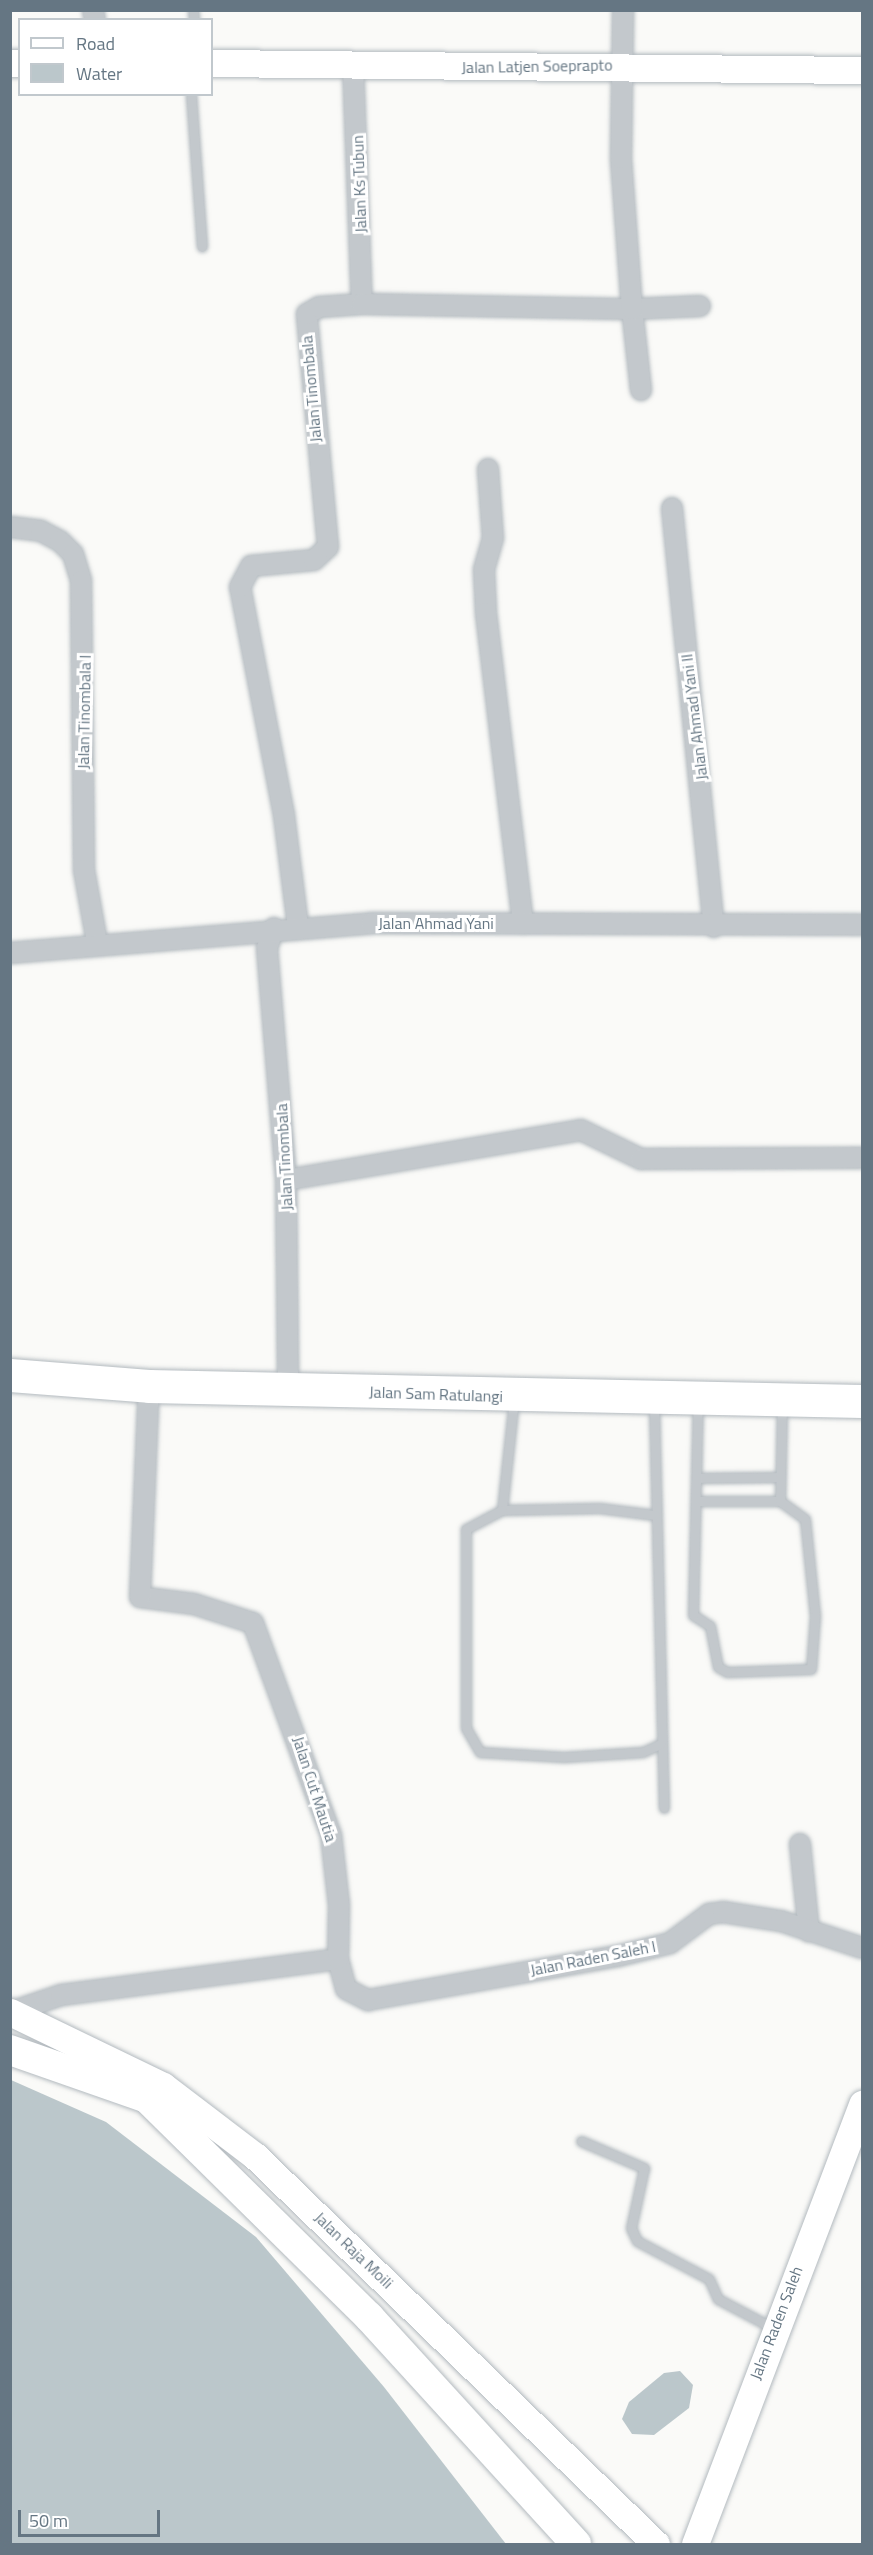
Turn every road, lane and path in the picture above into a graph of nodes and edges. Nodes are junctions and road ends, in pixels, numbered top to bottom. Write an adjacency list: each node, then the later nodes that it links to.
1 (623, 10): 4 (street)
2 (213, 63): 3 (street, Jalan Latjen Soeprapto)
3 (353, 64): 4 (street, Jalan Latjen Soeprapto); 8 (street, Jalan Ks Tubun)
4 (619, 64): 5 (street, Jalan Latjen Soeprapto); 10 (street)
5 (862, 70)
6 (191, 96): 7 (lane)
7 (202, 247)
8 (362, 304): 10 (street, Jalan Tinombala); 17 (street, Jalan Tinombala)
9 (700, 306): 10 (street, Jalan Tinombala)
10 (632, 309): 11 (street)
11 (641, 390)
12 (488, 469): 15 (street)
13 (672, 508): 18 (street, Jalan Ahmad Yani II)
14 (10, 527): 20 (street, Jalan Tinombala I)
15 (524, 924): 17 (street, Jalan Ahmad Yani); 18 (street, Jalan Ahmad Yani)
16 (862, 925): 18 (street, Jalan Ahmad Yani)
17 (298, 926): 19 (street, Jalan Ahmad Yani)
18 (714, 927)
19 (274, 928): 20 (street, Jalan Ahmad Yani); 23 (street, Jalan Tinombala)
20 (97, 942): 21 (street, Jalan Ahmad Yani)
21 (10, 953)
22 (862, 1158): 23 (street)
23 (286, 1180): 26 (street, Jalan Tinombala)
24 (10, 1376): 25 (highway, Jalan Sam Ratulangi)
25 (149, 1386): 26 (highway, Jalan Sam Ratulangi); 43 (street, Jalan Cut Mautia)
26 (288, 1388): 27 (highway, Jalan Sam Ratulangi)
27 (514, 1397): 28 (highway, Jalan Sam Ratulangi); 36 (lane)
28 (654, 1400): 30 (highway, Jalan Sam Ratulangi); 37 (lane)
29 (782, 1400): 30 (highway, Jalan Sam Ratulangi); 31 (highway, Jalan Sam Ratulangi); 32 (lane)
30 (698, 1401): 33 (lane)
31 (862, 1401)
32 (780, 1477): 33 (lane); 35 (lane)
33 (696, 1478): 34 (lane)
34 (697, 1501): 35 (lane); 35 (lane)
35 (780, 1501)
36 (502, 1510): 37 (lane); 38 (lane)
37 (655, 1515): 38 (lane)
38 (660, 1744): 39 (lane)
39 (664, 1808)
40 (800, 1844): 41 (street)
41 (809, 1932): 42 (street, Jalan Raden Saleh I); 43 (street, Jalan Raden Saleh I)
42 (862, 1948)
43 (338, 1959): 44 (street)
44 (11, 2012): 50 (street, Jalan Raja Moili)
45 (10, 2050): 49 (main road)
46 (862, 2104): 48 (street, Jalan Raden Saleh)
47 (581, 2141): 48 (lane)
48 (773, 2328): 52 (street, Jalan Raden Saleh)
49 (576, 2544)
50 (656, 2544)
51 (669, 2544): 52 (street)
52 (693, 2544)

